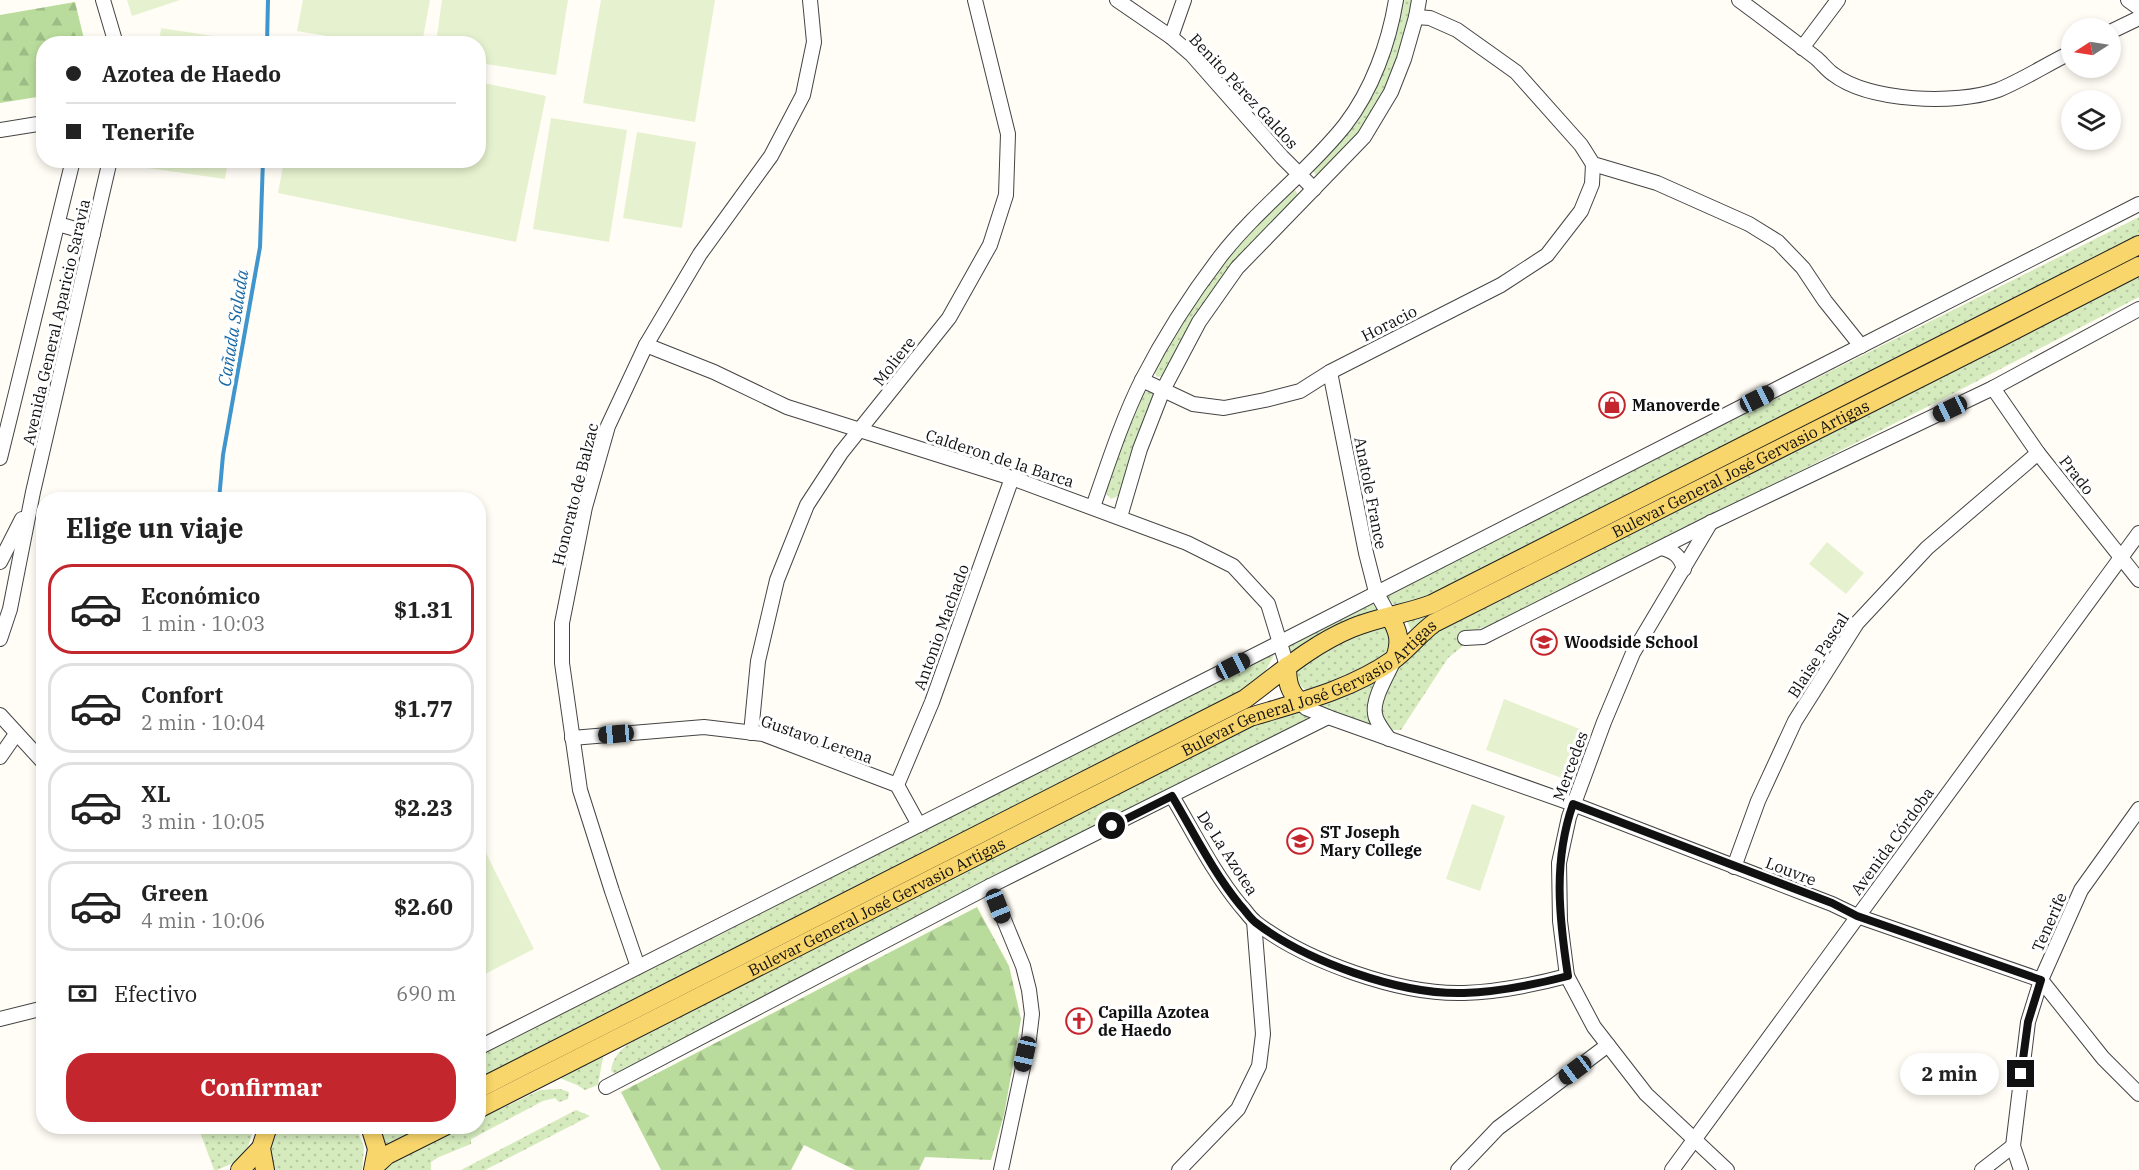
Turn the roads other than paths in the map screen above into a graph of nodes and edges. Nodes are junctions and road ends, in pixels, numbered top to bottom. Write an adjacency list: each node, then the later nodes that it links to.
1 (103, 0): 15 (street)
2 (810, 0): 32 (street, Honorato de Balzac)
3 (975, 0): 38 (street, Moliere)
4 (1117, 0): 16 (street, Benito Pérez Galdos)
5 (1184, 0): 16 (street)
6 (1396, 0): 24 (street)
7 (1419, 0): 12 (street)
8 (1739, 0): 17 (street)
9 (1838, 0): 17 (street)
10 (2128, 0): 11 (street)
11 (2139, 8)
12 (1416, 17): 21 (street); 25 (street)
13 (2139, 18): 14 (street)
14 (2121, 27)
15 (114, 36)
16 (1171, 37): 24 (street, Benito Pérez Galdos)
17 (1802, 48): 18 (street)
18 (2061, 58)
19 (36, 124): 20 (street)
20 (0, 130)
21 (1593, 164): 33 (street); 34 (street, Horacio)
22 (71, 168): 27 (street, Avenida General Aparicio Saravia)
23 (108, 168): 28 (street, Avenida General Aparicio Saravia)
24 (1299, 174): 25 (street, Benito Pérez Galdos); 35 (street)
25 (1314, 189): 37 (street)
26 (2139, 204): 33 (street)
27 (58, 224): 28 (street); 40 (street, Avenida General Aparicio Saravia)
28 (93, 234): 42 (street, Avenida General Aparicio Saravia)
29 (2139, 245): 53 (main road, Bulevar General José Gervasio Artigas)
30 (2139, 266): 57 (main road, Bulevar General José Gervasio Artigas)
31 (2139, 309): 36 (street, Bulevar General José Gervasio Artigas)
32 (646, 345): 38 (street, Calderon de la Barca); 64 (street, Honorato de Balzac)
33 (1861, 346): 52 (street)
34 (1330, 372): 37 (street, Horacio); 52 (street, Anatole France)
35 (1142, 380): 37 (street, Horacio); 43 (street)
36 (1993, 388): 39 (street, Prado); 45 (street, Bulevar General José Gervasio Artigas)
37 (1163, 390): 44 (street)
38 (860, 430): 41 (street, Calderon de la Barca); 62 (street, Moliere)
39 (2038, 453): 48 (street, Prado); 73 (street, Blaise Pascal)
40 (0, 458)
41 (1012, 478): 43 (street, Calderon de la Barca); 68 (street, Antonio Machado)
42 (33, 492): 49 (street, Avenida General Aparicio Saravia); 55 (street, Avenida General Aparicio Saravia)
43 (1093, 507): 44 (street, Calderon de la Barca)
44 (1120, 517): 56 (street, Calderon de la Barca)
45 (1712, 522): 47 (street, Bulevar General José Gervasio Artigas); 50 (street, Mercedes)
46 (2139, 533): 48 (street, Avenida Córdoba)
47 (1660, 548): 50 (street); 54 (street, Bulevar General José Gervasio Artigas)
48 (2121, 557): 51 (street, Prado); 75 (street, Avenida Córdoba)
49 (0, 562)
50 (1684, 569): 70 (street, Mercedes)
51 (2139, 580)
52 (1376, 592): 53 (street, Anatole France); 56 (street)
53 (1390, 616): 57 (main road); 58 (main road, Bulevar General José Gervasio Artigas)
54 (1465, 638)
55 (0, 639)
56 (1281, 642): 58 (street, Calderon de la Barca); 72 (street)
57 (1394, 660): 59 (main road, Bulevar General José Gervasio Artigas); 65 (street)
58 (1287, 666): 59 (main road); 84 (main road, Bulevar General José Gervasio Artigas)
59 (1300, 702): 61 (street, Louvre); 87 (main road, Bulevar General José Gervasio Artigas)
60 (0, 715): 63 (street)
61 (1328, 717): 65 (street, Louvre); 69 (street, Bulevar General José Gervasio Artigas)
62 (751, 733): 64 (street, Gustavo Lerena); 68 (street, Gustavo Lerena)
63 (16, 734): 66 (street); 67 (street)
64 (572, 738): 77 (street, Honorato de Balzac)
65 (1389, 739): 70 (street, Louvre)
66 (36, 755)
67 (0, 757)
68 (897, 785): 72 (street)
69 (1172, 796): 74 (street, Bulevar General José Gervasio Artigas); 76 (street, De La Azotea)
70 (1573, 804): 73 (street, Louvre); 78 (street, Mercedes)
71 (2139, 809): 79 (street, Tenerife)
72 (919, 825): 77 (street)
73 (1734, 867): 75 (street, Louvre)
74 (990, 886): 85 (street, Bulevar General José Gervasio Artigas); 97 (street)
75 (1857, 916): 79 (street, Louvre); 91 (street, Avenida Córdoba)
76 (1254, 921): 78 (street, De La Azotea); 98 (street)
77 (638, 967): 82 (street)
78 (1568, 976): 83 (street, Mercedes)
79 (2041, 980): 86 (street); 92 (street, Tenerife)
80 (36, 1010): 81 (street)
81 (0, 1019)
82 (486, 1044)
83 (1608, 1045): 91 (street, Mercedes); 99 (street)
84 (486, 1085)
85 (606, 1087)
86 (2139, 1094)
87 (486, 1105)
88 (264, 1134): 93 (main road)
89 (372, 1134): 94 (main road)
90 (429, 1134): 94 (main road)
91 (1695, 1140): 100 (street, Avenida Córdoba); 101 (street, Mercedes)
92 (2013, 1146): 102 (street); 103 (street, Tenerife)
93 (261, 1148): 95 (main road); 96 (main road)
94 (374, 1168)
95 (240, 1170)
96 (265, 1170)
97 (1000, 1170)
98 (1179, 1170)
99 (1458, 1170)
100 (1672, 1170)
101 (1726, 1170)
102 (1982, 1170)
103 (2021, 1170)

